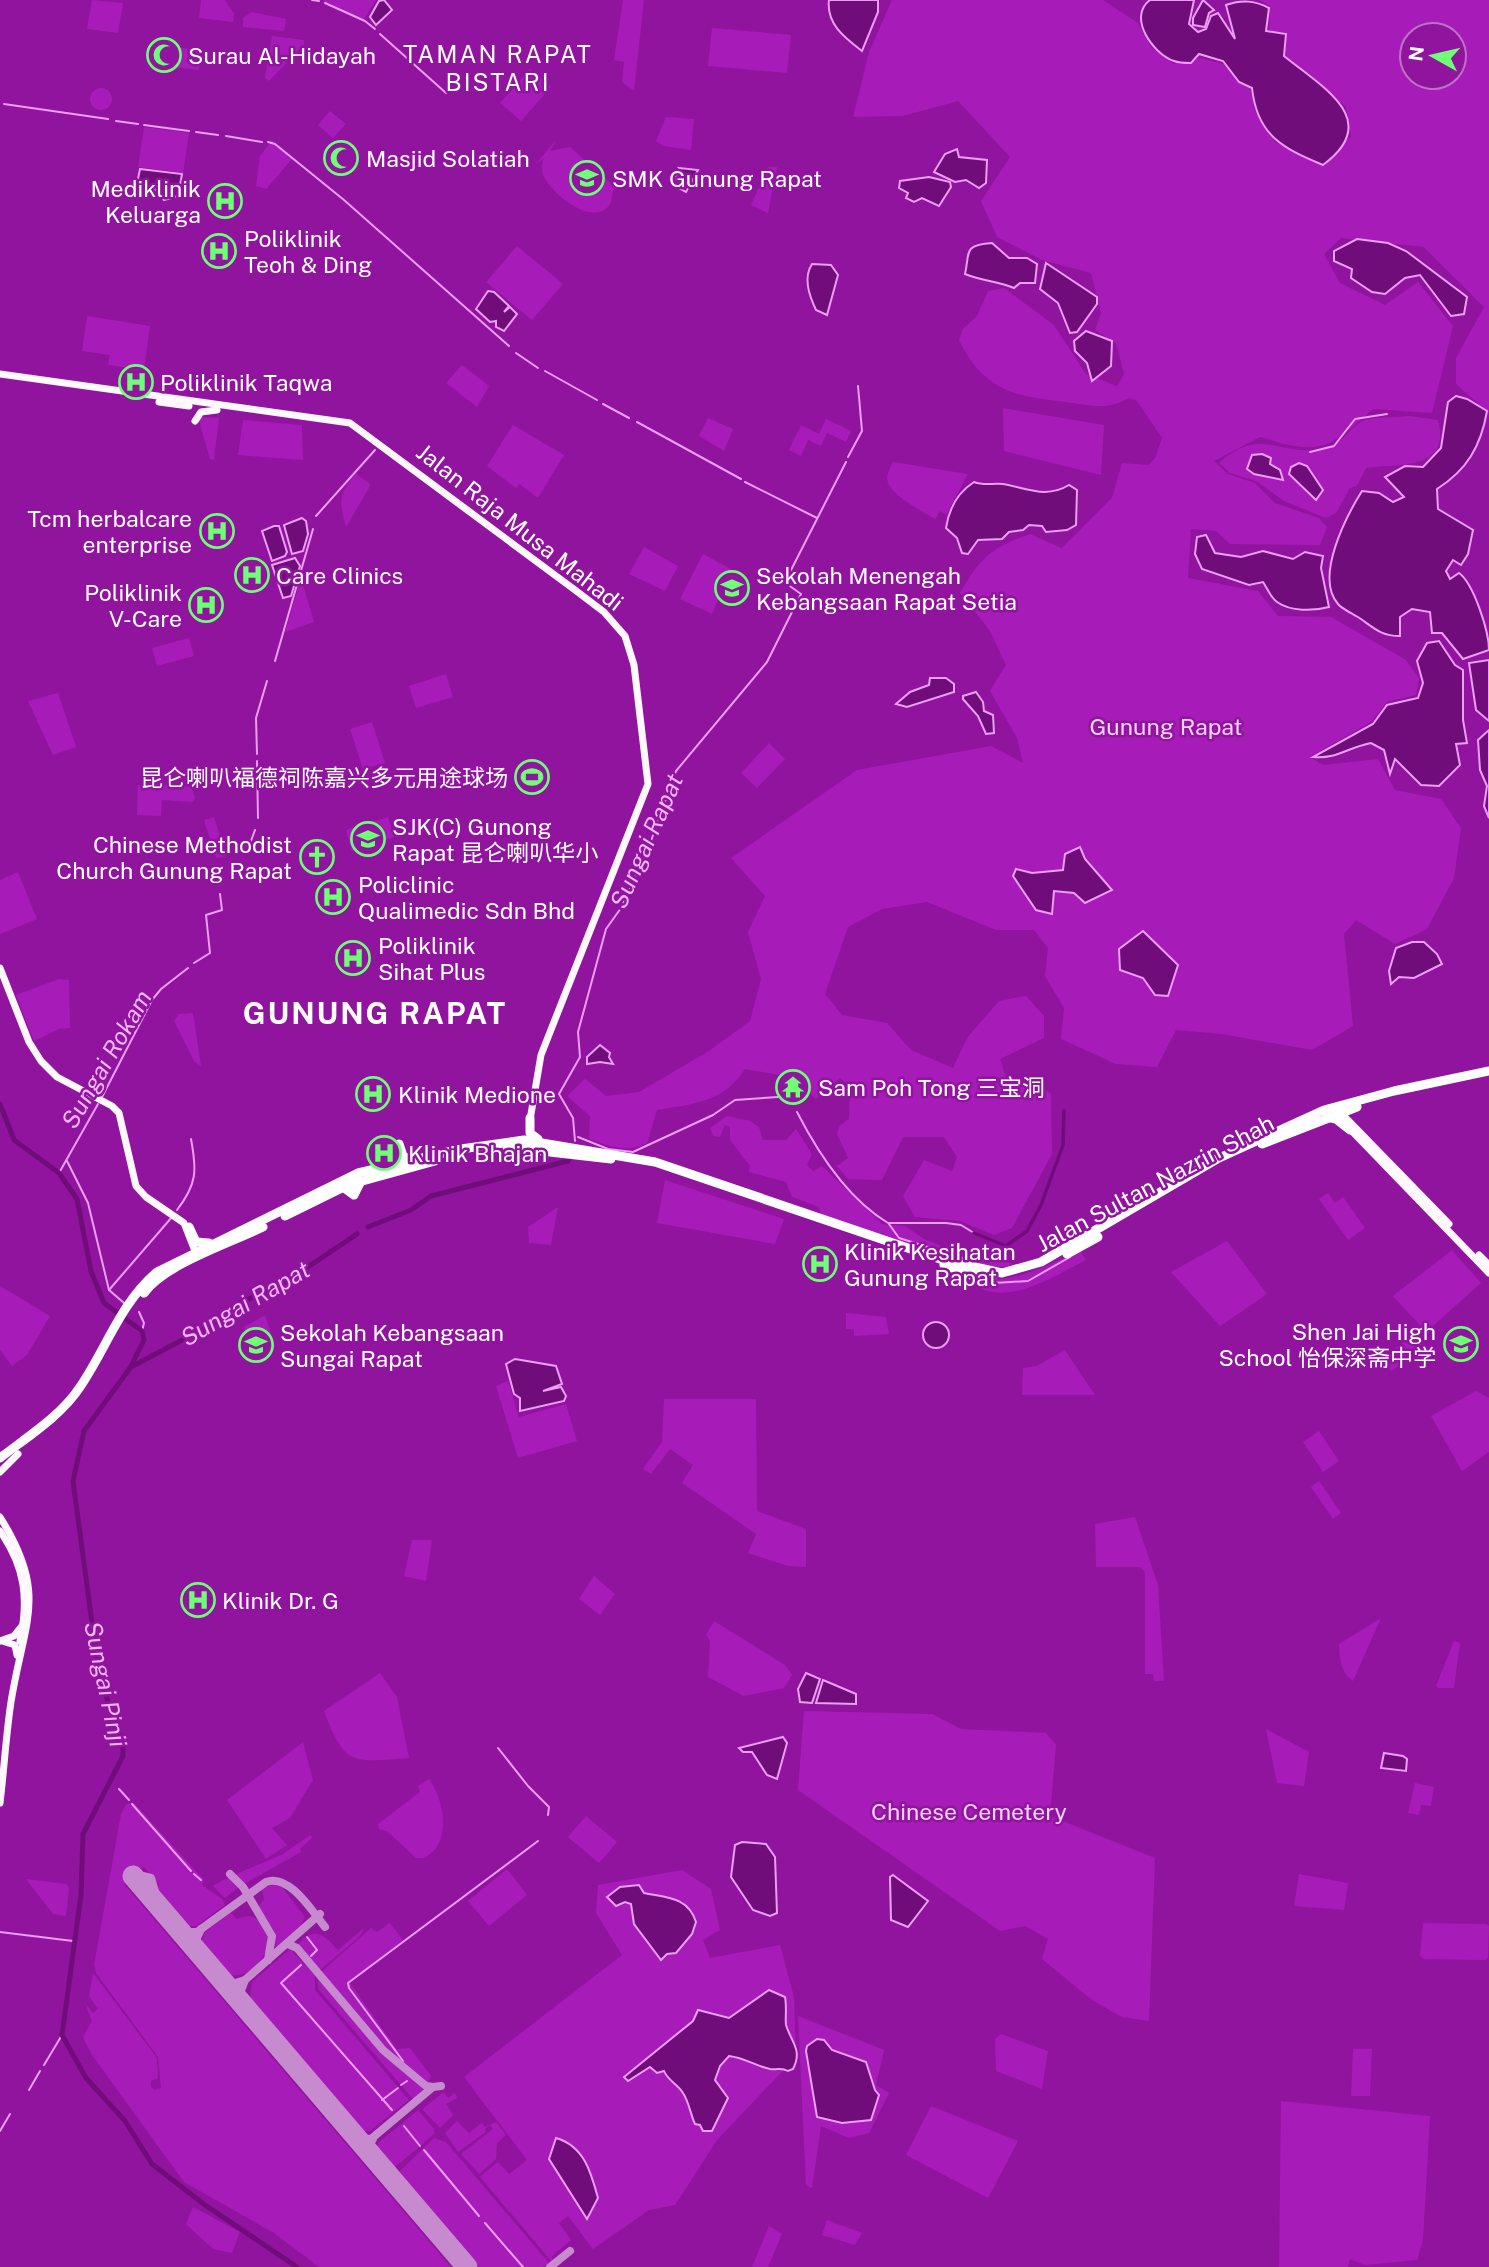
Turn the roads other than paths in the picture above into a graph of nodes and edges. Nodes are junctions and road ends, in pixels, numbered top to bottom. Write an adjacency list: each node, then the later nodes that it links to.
1 (0, 376): 2 (main road, Jalan Raja Musa Mahadi); 2 (main road, Jalan Raja Musa Mahadi)
2 (195, 406): 3 (main road, Jalan Raja Musa Mahadi); 5 (main road, Jalan Raja Musa Mahadi)
3 (216, 410): 4 (main road); 5 (main road, Jalan Raja Musa Mahadi)
4 (195, 421)
5 (617, 861): 10 (main road, Jalan Raja Musa Mahadi)
6 (0, 968): 18 (main road)
7 (1489, 1073): 8 (highway, Jalan Sultan Nazrin Shah); 9 (highway, Jalan Sultan Nazrin Shah)
8 (1350, 1108): 9 (highway, Jalan Sultan Nazrin Shah); 11 (highway)
9 (1334, 1112): 11 (highway); 23 (highway, Jalan Sultan Nazrin Shah); 26 (highway, Jalan Sultan Nazrin Shah)
10 (528, 1122): 12 (main road, Jalan Raja Musa Mahadi); 14 (highway); 15 (highway)
11 (1349, 1126): 22 (main road)
12 (525, 1141): 14 (highway, Jalan Sultan Nazrin Shah); 15 (highway, Jalan Sultan Nazrin Shah)
13 (399, 1144): 16 (highway)
14 (510, 1144): 15 (highway, Jalan Sultan Nazrin Shah); 16 (highway, Jalan Sultan Nazrin Shah); 19 (highway, Jalan Sultan Nazrin Shah)
15 (555, 1147): 29 (highway, Jalan Sultan Nazrin Shah); 34 (highway, Jalan Sultan Nazrin Shah)
16 (412, 1161): 17 (highway, Jalan Sultan Nazrin Shah)
17 (400, 1163): 19 (highway); 20 (highway, Jalan Sultan Nazrin Shah)
18 (135, 1180): 21 (main road); 28 (main road)
19 (351, 1184): 20 (highway); 24 (highway, Jalan Sultan Nazrin Shah)
20 (307, 1198): 25 (highway, Jalan Sultan Nazrin Shah)
21 (188, 1227): 25 (highway); 28 (main road)
22 (1450, 1228): 30 (main road); 33 (main road)
23 (1092, 1234): 26 (highway); 27 (highway, Jalan Sultan Nazrin Shah)
24 (238, 1239): 28 (highway); 31 (highway, Jalan Sultan Nazrin Shah)
25 (212, 1243): 28 (highway, Jalan Sultan Nazrin Shah)
26 (1084, 1245): 27 (highway); 34 (highway, Jalan Sultan Nazrin Shah)
27 (1071, 1246): 32 (highway, Jalan Sultan Nazrin Shah)
28 (195, 1249): 31 (highway); 35 (highway, Jalan Sultan Nazrin Shah)
29 (943, 1260): 32 (highway, Jalan Sultan Nazrin Shah); 34 (highway)
30 (1489, 1265)
31 (180, 1267): 35 (highway, Jalan Sultan Nazrin Shah)
32 (986, 1272): 34 (highway)
33 (1489, 1273)
34 (973, 1274)
35 (129, 1310): 37 (highway, Jalan Sultan Nazrin Shah)
36 (18, 1454): 38 (main road)
37 (0, 1461)
38 (0, 1472)
39 (0, 1517): 41 (main road)
40 (0, 1531): 41 (main road)
41 (26, 1625): 42 (main road); 42 (main road); 42 (main road)
42 (19, 1653): 43 (main road); 44 (main road)
43 (0, 1762)
44 (0, 1804)

